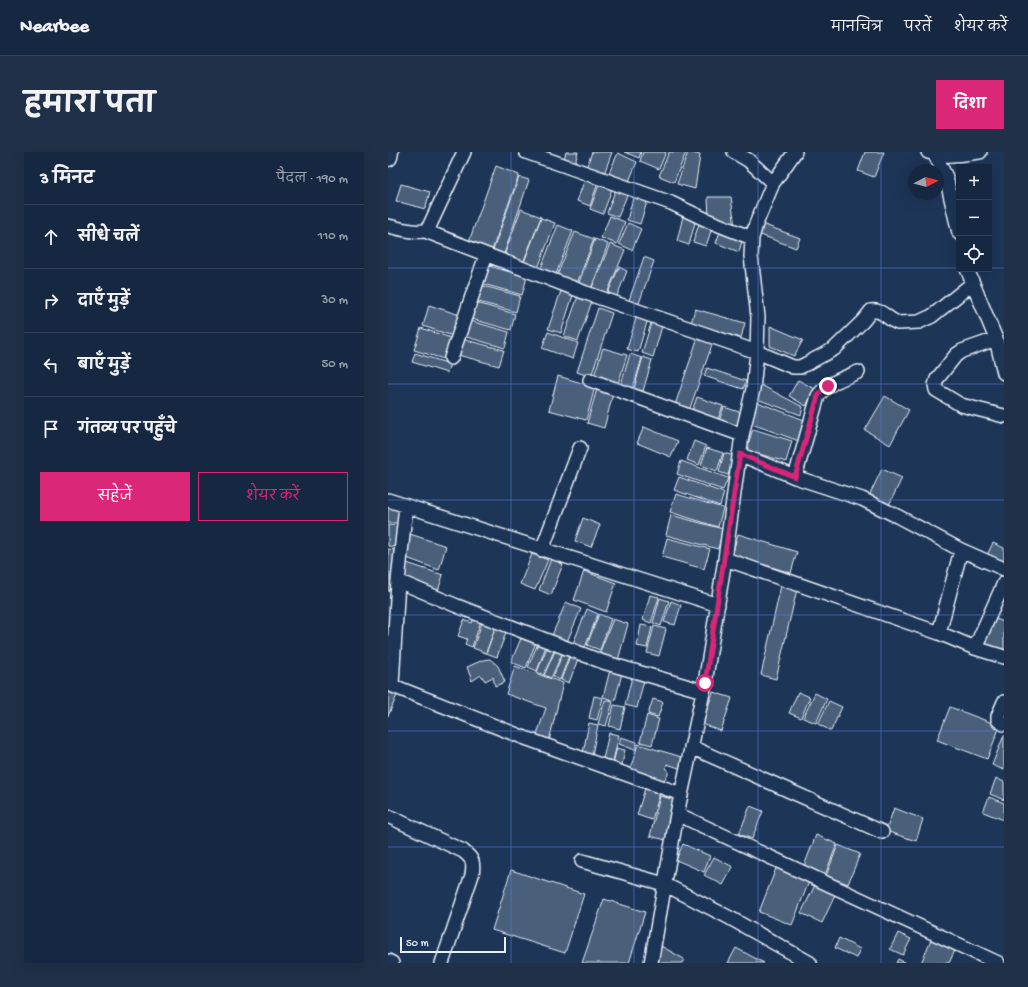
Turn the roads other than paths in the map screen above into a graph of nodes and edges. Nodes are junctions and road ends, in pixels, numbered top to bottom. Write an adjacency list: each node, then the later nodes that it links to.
1 (389, 152): 8 (street)
2 (464, 152): 12 (street)
3 (526, 152): 13 (street)
4 (734, 152): 9 (street)
5 (795, 152): 9 (street)
6 (980, 152): 7 (street)
7 (932, 153): 10 (street)
8 (388, 157)
9 (774, 183): 13 (street)
10 (956, 220)
11 (388, 226): 12 (street)
12 (425, 231): 14 (street)
13 (752, 238): 18 (street)
14 (486, 255): 18 (street); 19 (street)
15 (968, 272): 16 (street)
16 (973, 283): 17 (street); 18 (street)
17 (996, 339): 21 (street); 23 (street)
18 (757, 352): 24 (street)
19 (451, 358)
20 (858, 372): 27 (street)
21 (1004, 373)
22 (590, 380): 24 (street)
23 (1004, 416)
24 (742, 435): 26 (street)
25 (580, 448): 30 (street)
26 (740, 454): 27 (street); 32 (street)
27 (795, 477): 31 (street)
28 (388, 500): 29 (street)
29 (406, 506): 30 (street); 34 (street)
30 (542, 550): 36 (street)
31 (961, 550): 33 (street); 37 (street)
32 (725, 558): 36 (street); 37 (street)
33 (1004, 569)
34 (398, 581): 40 (street); 41 (street)
35 (1004, 583): 38 (street)
36 (718, 605): 41 (street)
37 (939, 633): 38 (street)
38 (975, 648): 39 (street)
39 (1004, 657)
40 (390, 685): 45 (street)
41 (703, 691): 44 (street)
42 (1004, 702): 43 (street)
43 (1004, 724)
44 (691, 747): 45 (street); 48 (street)
45 (681, 794): 46 (street)
46 (677, 814): 50 (street); 56 (street)
47 (388, 816): 54 (street)
48 (882, 832)
49 (582, 861): 50 (street)
50 (664, 884): 52 (street); 55 (street)
51 (388, 961): 53 (street)
52 (653, 962)
53 (392, 963)
54 (442, 963)
55 (810, 963)
56 (998, 963)

